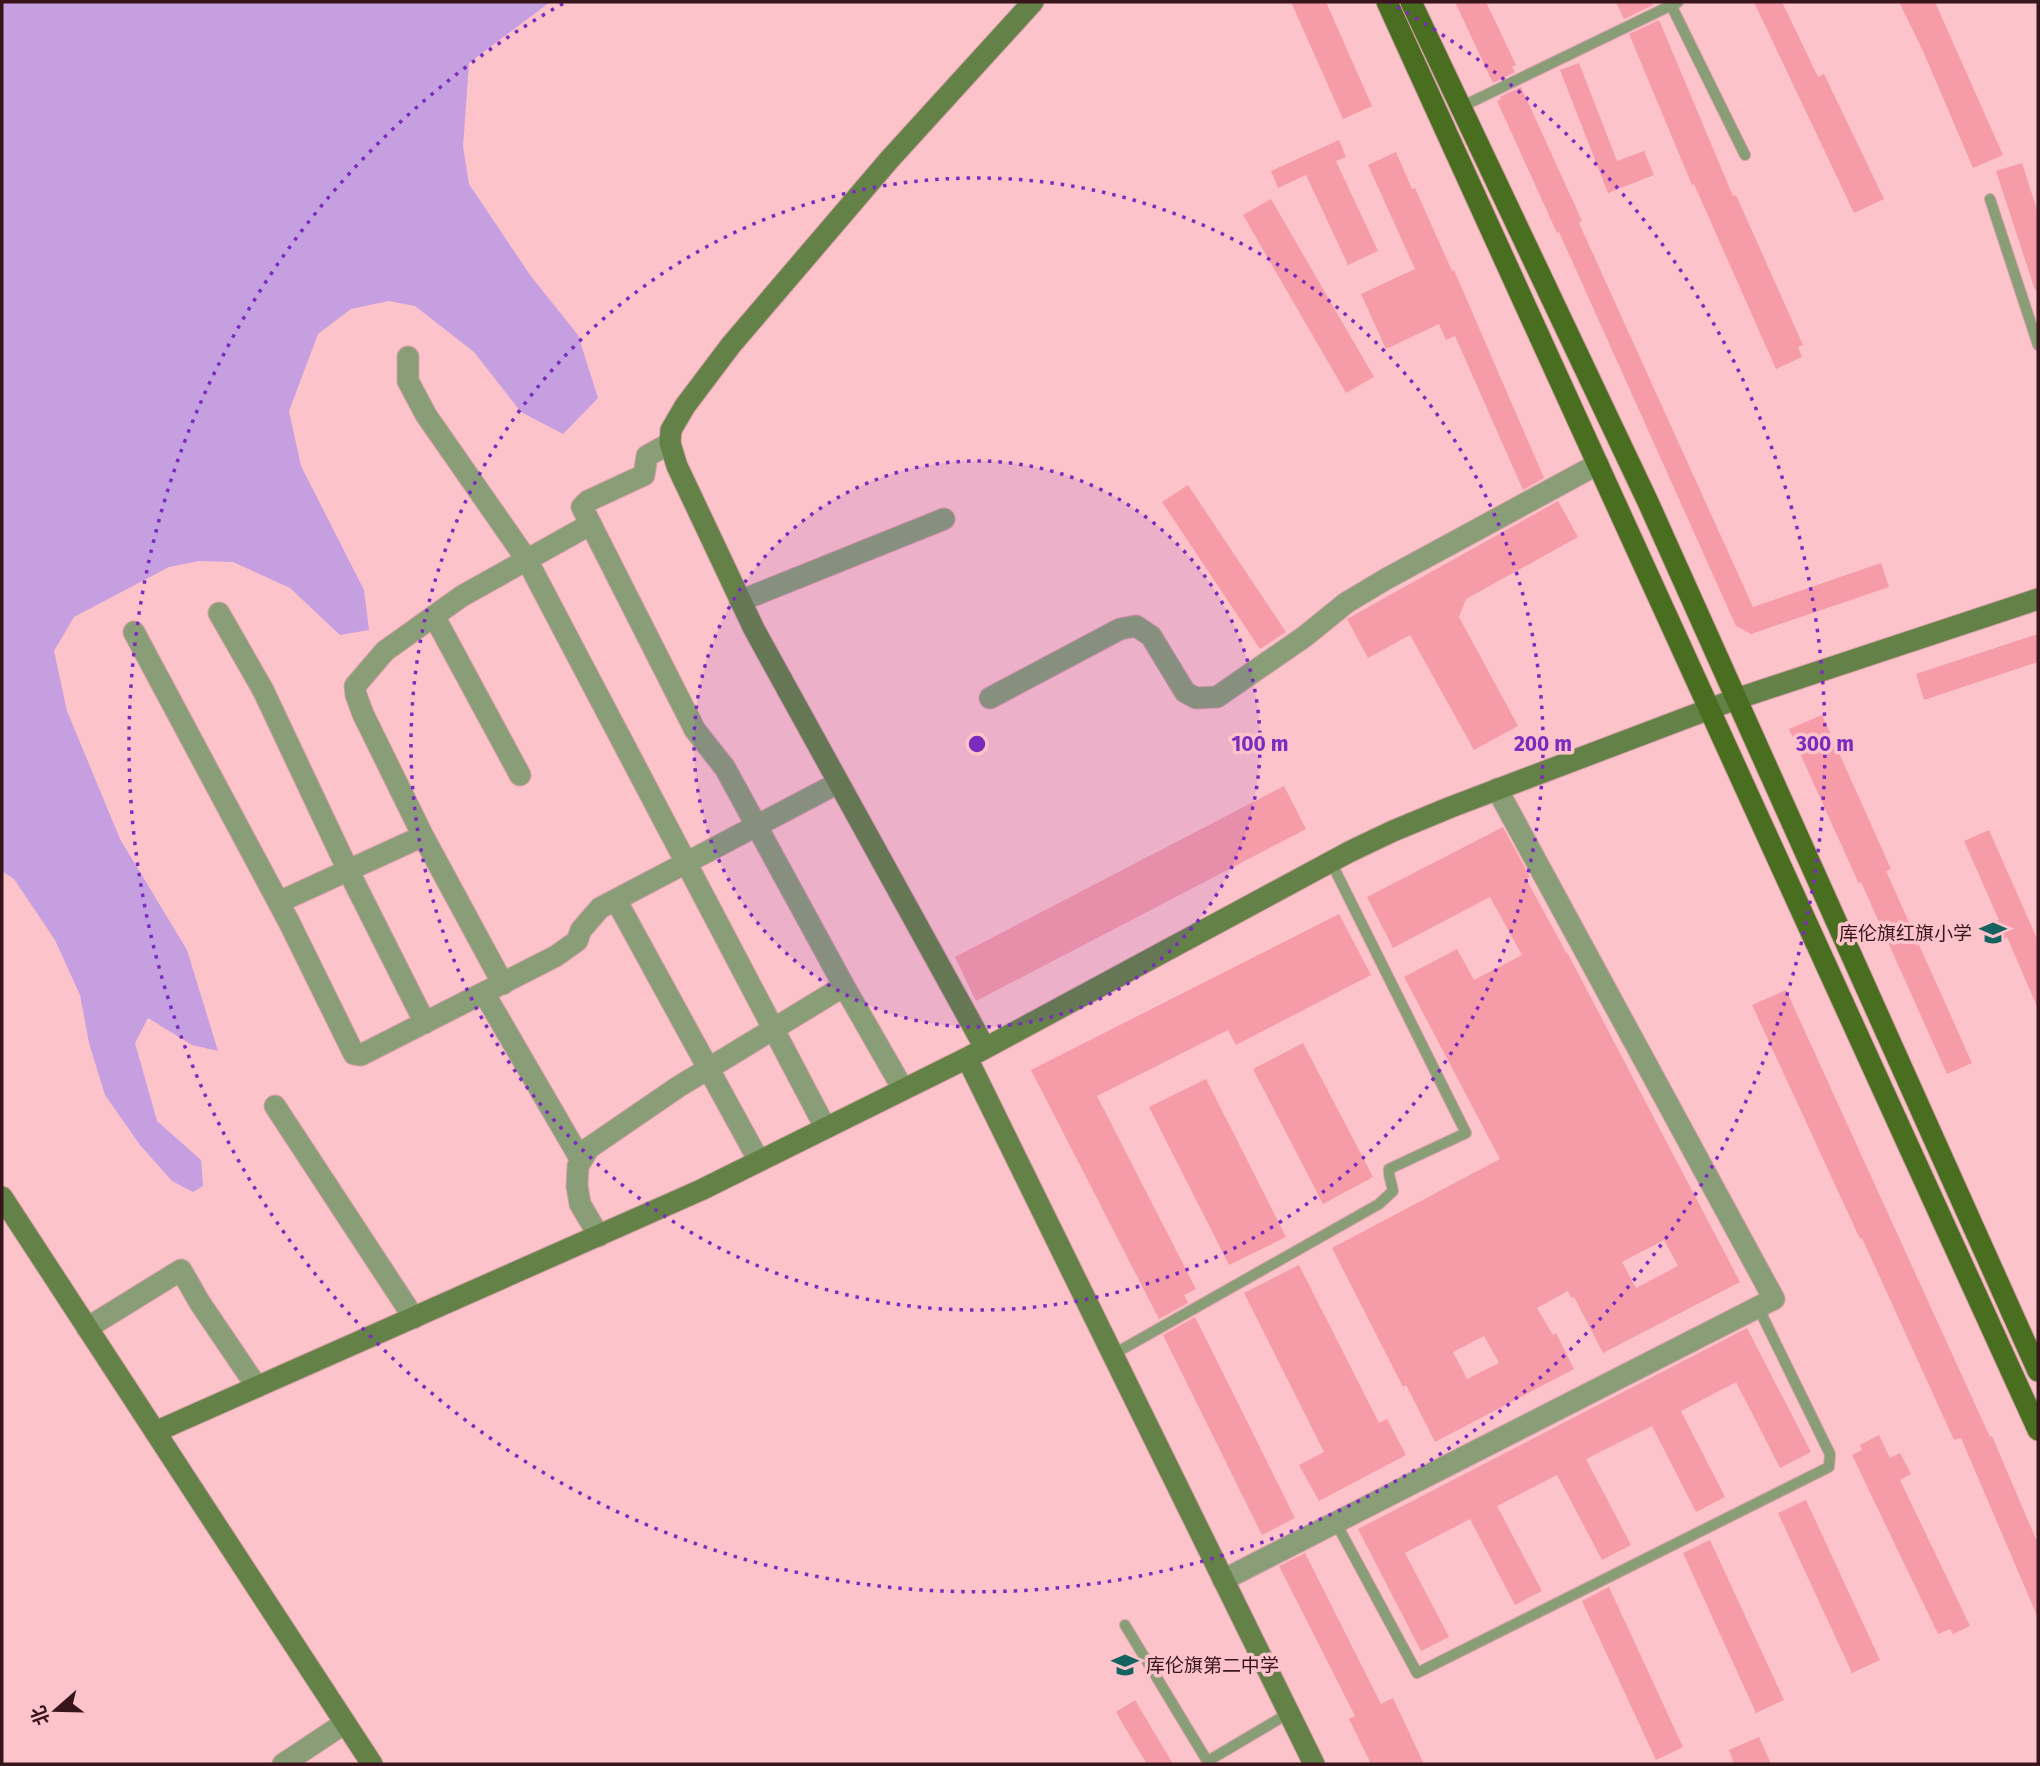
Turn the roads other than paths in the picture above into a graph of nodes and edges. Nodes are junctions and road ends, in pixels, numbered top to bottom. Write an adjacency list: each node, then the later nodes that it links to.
1 (1033, 2): 10 (street)
2 (1387, 2): 11 (main road)
3 (1411, 2): 5 (main road)
4 (1674, 3): 5 (lane); 6 (lane)
5 (1461, 107): 21 (main road)
6 (1745, 155)
7 (1990, 199): 8 (lane)
8 (2038, 345)
9 (408, 357): 14 (street)
10 (670, 443): 13 (street); 16 (street)
11 (1598, 464): 20 (street); 22 (main road)
12 (944, 519): 16 (street)
13 (591, 524): 14 (street); 26 (street)
14 (527, 560): 18 (street); 29 (street)
15 (2038, 599): 21 (street)
16 (740, 601): 24 (street)
17 (219, 613): 30 (street)
18 (434, 616): 23 (street); 27 (street)
19 (134, 632): 32 (street)
20 (990, 698)
21 (1736, 699): 22 (street); 50 (main road)
22 (1710, 709): 25 (street); 52 (main road)
23 (520, 775)
24 (838, 783): 26 (street); 37 (street)
25 (1497, 789): 28 (street); 46 (street)
26 (757, 827): 29 (street); 33 (street)
27 (423, 836): 30 (street); 34 (street)
28 (1331, 862): 37 (street); 49 (lane)
29 (687, 863): 31 (street); 36 (street)
30 (348, 870): 32 (street); 35 (street)
31 (616, 900): 34 (street); 38 (street)
32 (279, 902): 35 (street)
33 (844, 986): 36 (street); 39 (street)
34 (494, 988): 35 (street); 42 (street)
35 (425, 1023)
36 (774, 1029): 38 (street); 41 (street)
37 (976, 1053): 39 (street); 49 (street)
38 (707, 1069): 42 (street); 43 (street)
39 (903, 1089): 41 (street)
40 (275, 1106): 47 (street)
41 (825, 1128): 43 (street)
42 (581, 1160): 45 (street)
43 (759, 1161): 45 (street)
44 (2, 1197): 48 (street)
45 (599, 1236): 47 (street)
46 (1758, 1307): 54 (street); 54 (lane)
47 (414, 1318): 51 (street)
48 (87, 1328): 51 (street); 53 (street)
49 (1112, 1354): 55 (street)
50 (2038, 1371)
51 (257, 1387): 53 (street)
52 (2038, 1430)
53 (155, 1432): 58 (street)
54 (1336, 1523): 55 (street)
55 (1223, 1580): 57 (street)
56 (1125, 1625): 59 (lane)
57 (1289, 1713): 59 (lane); 62 (street)
58 (345, 1723): 60 (street); 61 (street)
59 (1209, 1763)
60 (283, 1764)
61 (372, 1764)
62 (1314, 1764)

